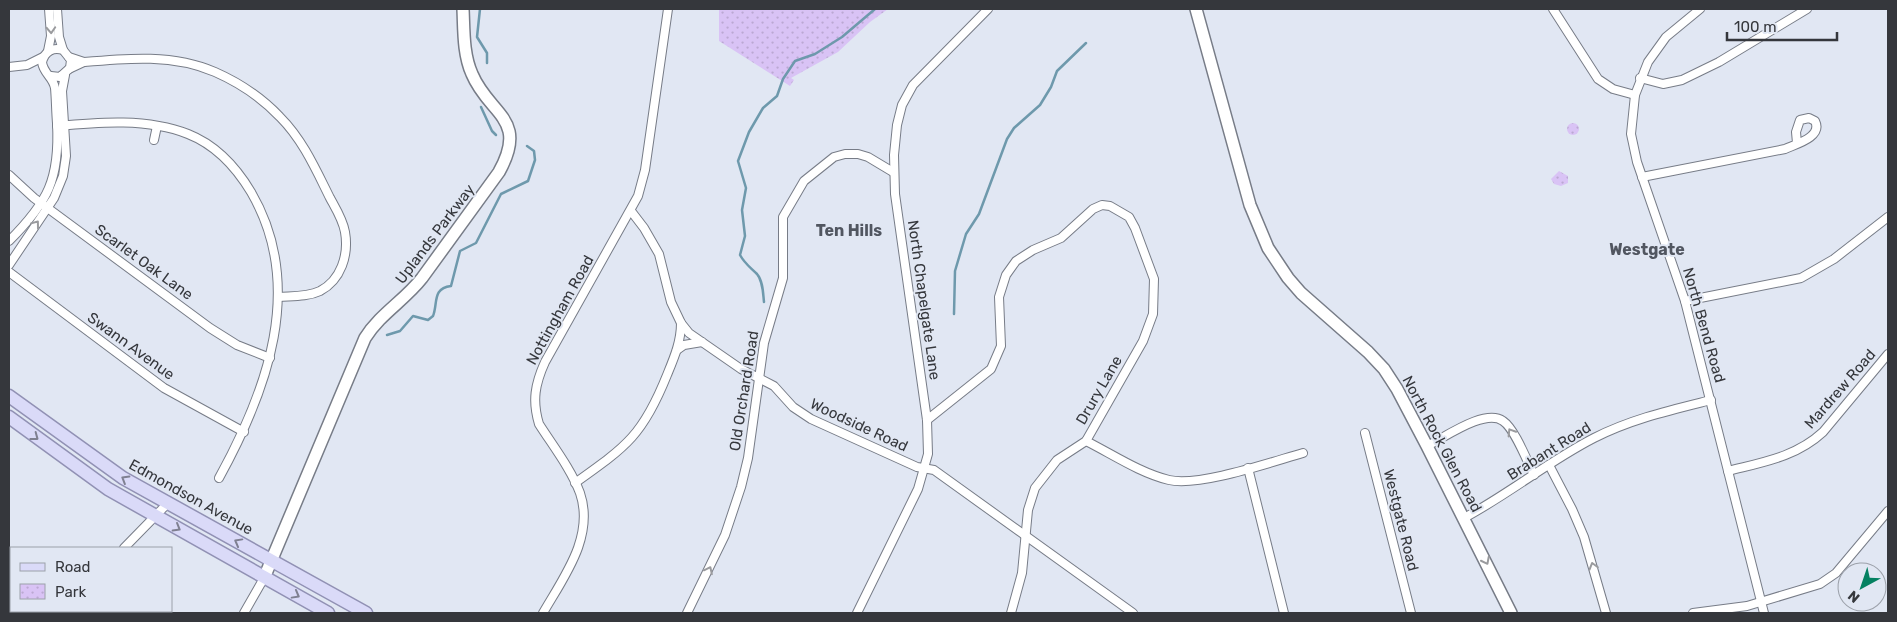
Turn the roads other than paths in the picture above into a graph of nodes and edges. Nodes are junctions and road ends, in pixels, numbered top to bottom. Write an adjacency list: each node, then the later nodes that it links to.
1 (49, 9): 11 (street, one-way to 11)
2 (57, 9): 10 (street)
3 (463, 9): 64 (street, Uplands Parkway)
4 (668, 9): 29 (street, Nottingham Road)
5 (988, 9): 25 (street, North Chapelgate Lane)
6 (1196, 9): 49 (street, North Rock Glen Road)
7 (1553, 9): 20 (street)
8 (1700, 9): 19 (street, North Bend Road)
9 (1807, 9): 19 (street)
10 (63, 50): 11 (street); 12 (street)
11 (46, 54): 14 (street); 16 (street)
12 (69, 57): 13 (street); 17 (street)
13 (84, 62): 17 (street); 34 (street)
14 (27, 65): 15 (street); 16 (street)
15 (9, 67)
16 (44, 70): 18 (street)
17 (67, 72): 18 (street); 21 (street)
18 (51, 76): 21 (street)
19 (1640, 78): 20 (street, North Bend Road)
20 (1635, 95): 27 (street, North Bend Road)
21 (61, 126): 22 (street); 28 (street)
22 (157, 126): 23 (street); 34 (street)
23 (154, 140)
24 (1797, 143): 27 (street)
25 (893, 172): 41 (street, Old Orchard Road); 45 (street, North Chapelgate Lane)
26 (9, 175): 28 (street, Scarlet Oak Lane)
27 (1642, 177): 35 (street, North Bend Road)
28 (44, 206): 31 (street); 32 (street, one-way to 28); 40 (street, Scarlet Oak Lane)
29 (631, 211): 36 (street, Woodside Road); 57 (street, Nottingham Road)
30 (1888, 217): 35 (street)
31 (9, 241)
32 (9, 264)
33 (9, 272): 46 (street, Swann Avenue)
34 (279, 297): 40 (street)
35 (1685, 301): 43 (street, North Bend Road)
36 (681, 323): 37 (street, Woodside Road); 38 (street)
37 (702, 342): 38 (street); 41 (street, Woodside Road)
38 (677, 350): 57 (street)
39 (1888, 354): 54 (street, Mardrew Road)
40 (270, 358): 46 (street)
41 (758, 378): 52 (street, Woodside Road); 71 (street, Old Orchard Road, one-way to 41)
42 (9, 396): 58 (main road, Edmondson Avenue, one-way to 42)
43 (1711, 400): 51 (street, Brabant Road); 54 (street, North Bend Road)
44 (9, 417): 60 (main road, one-way to 60)
45 (926, 420): 48 (street, Drury Lane); 52 (street, North Chapelgate Lane)
46 (244, 432): 56 (street)
47 (1365, 433): 76 (street, Westgate Road)
48 (1086, 441): 53 (street); 62 (street, Drury Lane)
49 (1427, 446): 55 (street, one-way to 49); 61 (street, North Rock Glen Road)
50 (1303, 453): 53 (street)
51 (1549, 465): 55 (street, Brabant Road); 78 (street, one-way to 51)
52 (925, 468): 62 (street, Woodside Road); 72 (street, North Chapelgate Lane)
53 (1248, 468): 75 (street)
54 (1728, 471): 66 (street, North Bend Road)
55 (1534, 475): 61 (street, Brabant Road)
56 (219, 478)
57 (575, 483): 70 (street, Nottingham Road)
58 (168, 503): 60 (street); 64 (main road, Edmondson Avenue, one-way to 58)
59 (1888, 512): 66 (street)
60 (156, 516): 63 (street); 65 (main road, one-way to 65)
61 (1464, 518): 77 (street, North Rock Glen Road, one-way to 77)
62 (1026, 534): 73 (street, Drury Lane); 74 (street, Woodside Road)
63 (125, 547)
64 (272, 561): 65 (street, Uplands Parkway); 69 (main road, Edmondson Avenue)
65 (264, 578): 67 (street); 68 (main road, one-way to 68)
66 (1761, 602): 79 (street); 80 (street, North Bend Road)
67 (244, 613)
68 (328, 613)
69 (366, 613)
70 (543, 613)
71 (687, 613)
72 (857, 613)
73 (1011, 613)
74 (1133, 613)
75 (1284, 613)
76 (1411, 613)
77 (1511, 613)
78 (1606, 613)
79 (1693, 613)
80 (1764, 613)

